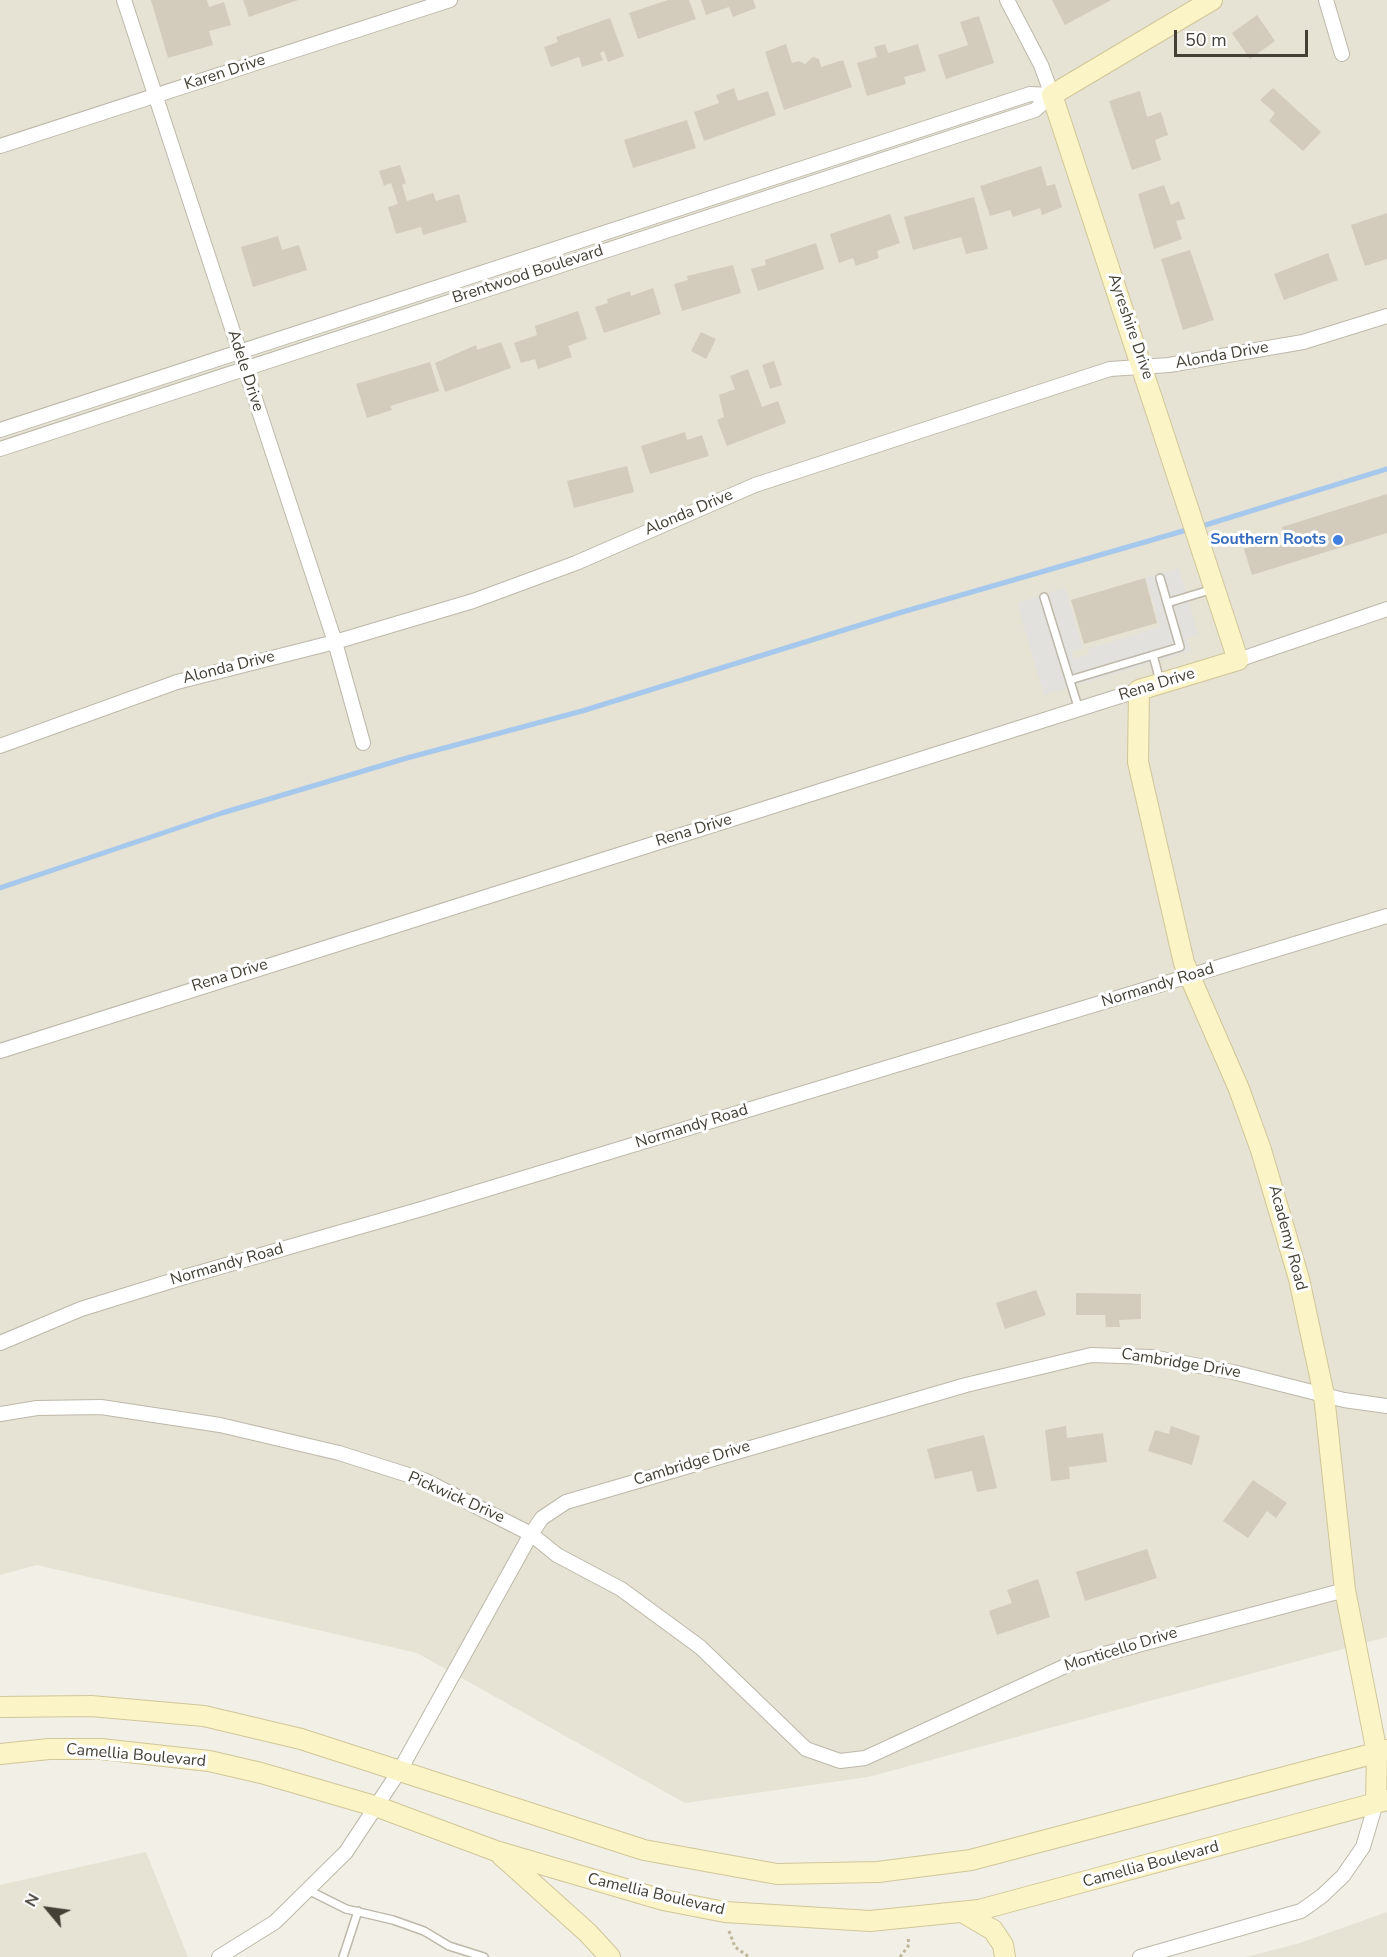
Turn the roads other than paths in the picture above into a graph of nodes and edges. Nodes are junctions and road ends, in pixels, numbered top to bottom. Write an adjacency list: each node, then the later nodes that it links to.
1 (124, 0): 7 (street, Adele Drive)
2 (450, 0): 7 (street, Karen Drive)
3 (1007, 0): 8 (street, Ayreshire Drive)
4 (1212, 0): 8 (main road, Brentwood Boulevard)
5 (1326, 0): 6 (street)
6 (1342, 54)
7 (156, 95): 9 (street, Karen Drive); 11 (street, Adele Drive)
8 (1052, 95): 11 (street, Brentwood Boulevard); 12 (main road, Ayreshire Drive); 13 (street, Brentwood Boulevard)
9 (0, 146)
10 (1387, 316): 12 (street, Alonda Drive)
11 (238, 351): 13 (street, Adele Drive); 14 (street, Brentwood Boulevard)
12 (1143, 367): 17 (main road, Ayreshire Drive); 21 (street, Alonda Drive)
13 (244, 368): 15 (street, Brentwood Boulevard); 21 (street, Adele Drive)
14 (0, 430)
15 (0, 449)
16 (1160, 578): 19 (lane)
17 (1215, 589): 19 (lane); 23 (main road, Ayreshire Drive)
18 (1044, 597): 24 (lane)
19 (1167, 603): 22 (lane)
20 (1387, 609): 23 (street, Rena Drive)
21 (335, 642): 28 (street, Adele Drive); 29 (street, Alonda Drive)
22 (1153, 655): 24 (lane); 25 (lane)
23 (1238, 660): 25 (main road, Rena Drive)
24 (1070, 680): 27 (lane)
25 (1161, 683): 26 (main road, Rena Drive)
26 (1140, 690): 27 (street, Rena Drive); 31 (main road, Academy Road)
27 (1079, 710): 32 (street, Rena Drive)
28 (363, 743)
29 (0, 746)
30 (1387, 916): 31 (street, Normandy Road)
31 (1189, 976): 33 (street, Normandy Road); 34 (main road, Academy Road)
32 (0, 1051)
33 (0, 1343)
34 (1324, 1395): 35 (street, Cambridge Drive); 37 (street, Cambridge Drive); 38 (main road, Academy Road)
35 (1387, 1406)
36 (0, 1414): 37 (street, Pickwick Drive)
37 (531, 1534): 42 (street, Pickwick Drive); 43 (street, Cambridge Drive)
38 (1345, 1590): 40 (main road, Academy Road); 42 (street, Monticello Drive)
39 (0, 1707): 43 (main road)
40 (1382, 1751): 43 (main road); 44 (main road, Academy Road)
41 (0, 1754): 45 (main road, Camellia Boulevard)
42 (840, 1761)
43 (400, 1770): 45 (street, Cambridge Drive)
44 (1384, 1798): 49 (main road, Camellia Boulevard); 55 (street)
45 (378, 1807): 46 (main road, Camellia Boulevard); 47 (street, Cambridge Drive)
46 (496, 1851): 49 (main road, Camellia Boulevard); 53 (main road)
47 (308, 1890): 48 (lane); 50 (street, Cambridge Drive)
48 (358, 1911): 51 (lane); 52 (lane)
49 (964, 1913): 54 (main road)
50 (219, 1957)
51 (343, 1957)
52 (484, 1957)
53 (610, 1957)
54 (1005, 1957)
55 (1140, 1957)

